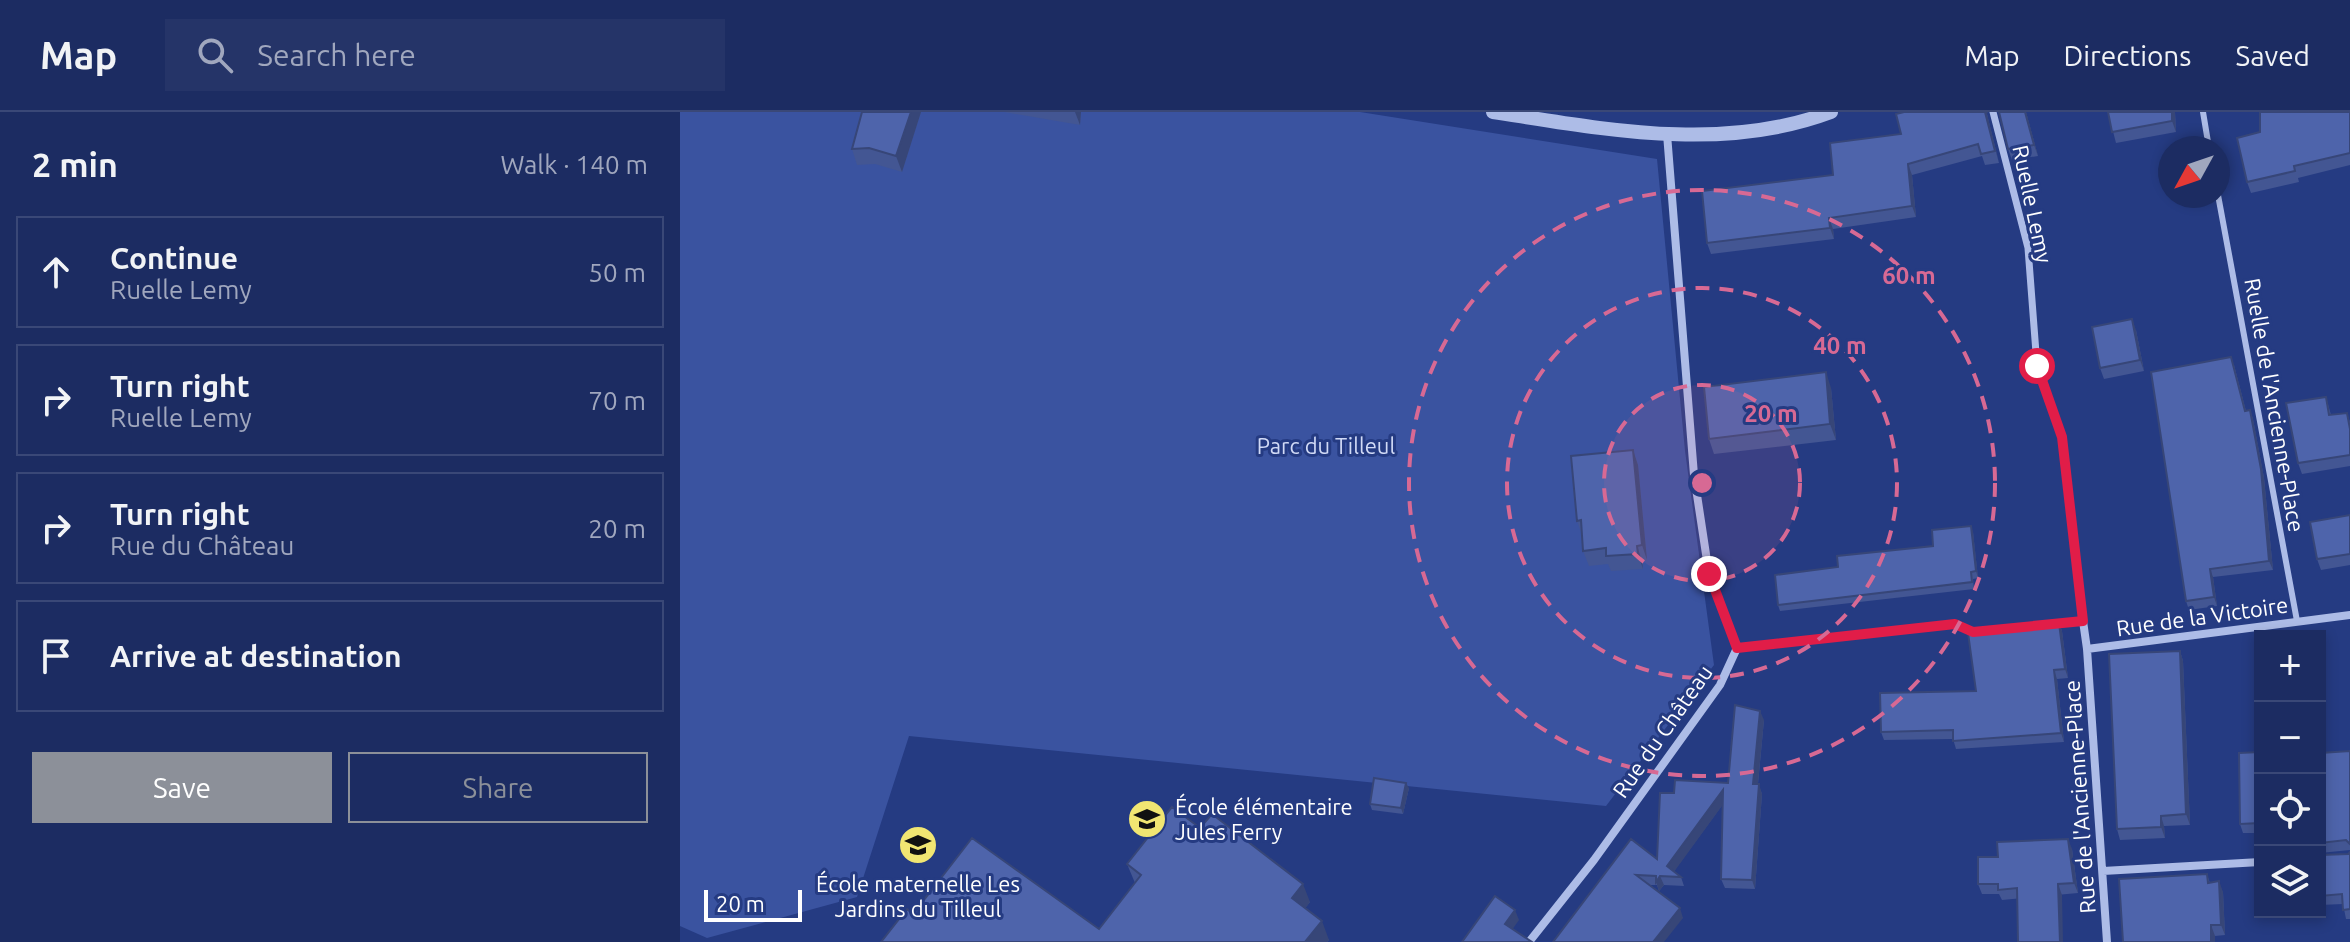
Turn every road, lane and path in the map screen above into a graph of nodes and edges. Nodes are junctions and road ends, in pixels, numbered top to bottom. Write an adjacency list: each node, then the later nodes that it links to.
1 (1493, 112): 5 (street)
2 (1831, 112): 5 (street)
3 (1993, 112): 9 (street, Ruelle Lemy)
4 (2203, 112): 6 (lane)
5 (1667, 134): 14 (street)
6 (2207, 136)
7 (2220, 208): 10 (lane, Ruelle de l'Ancienne-Place)
8 (2350, 615): 10 (street, Rue de la Victoire)
9 (2083, 621): 12 (street); 15 (street, Rue de la Victoire)
10 (2297, 621): 15 (street, Rue de la Victoire)
11 (1955, 624): 13 (street); 14 (lane)
12 (2036, 626)
13 (1989, 631)
14 (1737, 648): 18 (street, Rue du Château)
15 (2087, 649): 17 (street, Rue de l'Ancienne-Place)
16 (2254, 862): 17 (street)
17 (2103, 871): 19 (street, Rue de l'Ancienne-Place)
18 (1529, 942)
19 (2107, 942)

